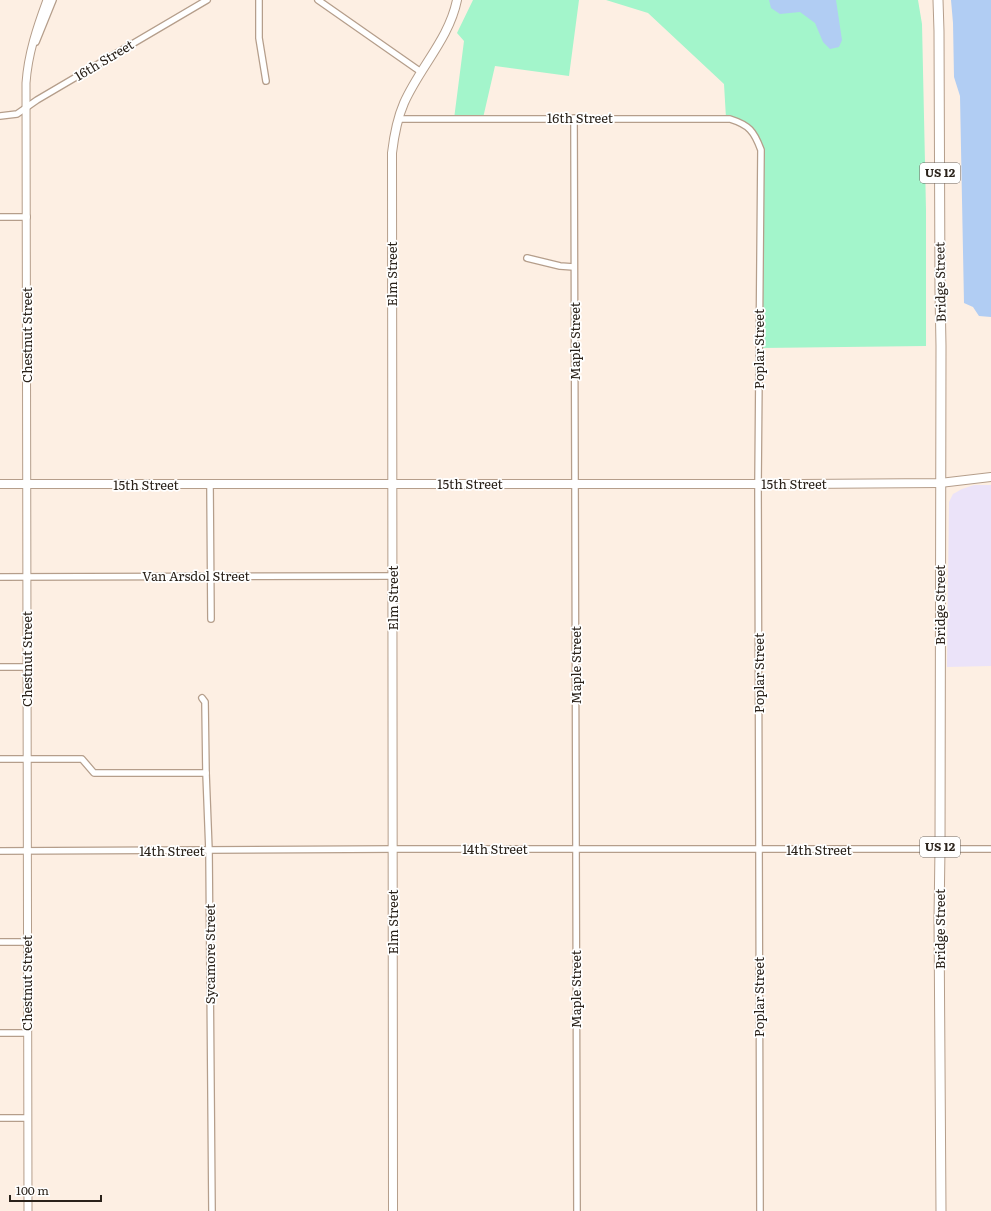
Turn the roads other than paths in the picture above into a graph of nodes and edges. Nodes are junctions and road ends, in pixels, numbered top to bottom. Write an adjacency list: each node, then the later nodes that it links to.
1 (47, 0): 8 (street, Chestnut Street)
2 (53, 0): 8 (street)
3 (207, 0): 11 (street, 16th Street)
4 (259, 0): 10 (street)
5 (318, 0): 9 (street)
6 (457, 0): 9 (main road, Elm Street)
7 (938, 0): 21 (highway, Bridge Street / US 12)
8 (28, 62): 11 (street, Chestnut Street)
9 (421, 72): 13 (main road, Elm Street)
10 (266, 81)
11 (26, 107): 12 (street, 16th Street); 17 (street, Chestnut Street)
12 (0, 116)
13 (398, 118): 14 (street, 16th Street); 24 (main road, Elm Street)
14 (574, 118): 15 (street, 16th Street); 19 (street, Maple Street)
15 (756, 136): 26 (street, Poplar Street)
16 (0, 217): 17 (street)
17 (27, 217): 23 (street, Chestnut Street)
18 (527, 258): 19 (street)
19 (574, 267): 25 (street, Maple Street)
20 (991, 477): 21 (main road, 15th Street)
21 (940, 483): 26 (main road, 15th Street); 40 (highway, Bridge Street / US 12)
22 (0, 484): 23 (main road, 15th Street)
23 (27, 484): 27 (main road, 15th Street); 31 (street, Chestnut Street)
24 (392, 484): 25 (main road, 15th Street); 27 (main road, 15th Street); 29 (main road, Elm Street)
25 (575, 484): 26 (main road, 15th Street); 43 (street, Maple Street)
26 (758, 484): 44 (street, Poplar Street)
27 (210, 485): 28 (street)
28 (210, 576): 29 (street, Van Arsdol Street); 31 (street, Van Arsdol Street); 32 (street)
29 (393, 576): 39 (main road, Elm Street)
30 (0, 577): 31 (street, Van Arsdol Street)
31 (26, 577): 33 (street, Chestnut Street)
32 (211, 619)
33 (27, 666): 34 (street); 37 (street, Chestnut Street)
34 (0, 667)
35 (202, 698): 38 (street, Sycamore Street)
36 (0, 759): 37 (street)
37 (27, 759): 38 (street); 42 (street, Chestnut Street)
38 (206, 772): 46 (street, Sycamore Street)
39 (394, 849): 43 (street, 14th Street); 46 (street, 14th Street); 55 (main road, Elm Street)
40 (940, 849): 44 (street, 14th Street); 45 (street, 14th Street); 58 (highway, Bridge Street / US 12)
41 (0, 850): 42 (street, 14th Street)
42 (27, 850): 46 (street, 14th Street); 48 (street, Chestnut Street)
43 (575, 850): 44 (street, 14th Street); 56 (street, Maple Street)
44 (758, 850): 57 (street, Poplar Street)
45 (991, 850)
46 (209, 851): 54 (street, Sycamore Street)
47 (0, 942): 48 (street)
48 (27, 942): 50 (street, Chestnut Street)
49 (0, 1033): 50 (street)
50 (28, 1033): 52 (street, Chestnut Street)
51 (0, 1118): 52 (street)
52 (28, 1118): 53 (street, Chestnut Street)
53 (28, 1211)
54 (212, 1211)
55 (393, 1211)
56 (577, 1211)
57 (760, 1211)
58 (941, 1211)

